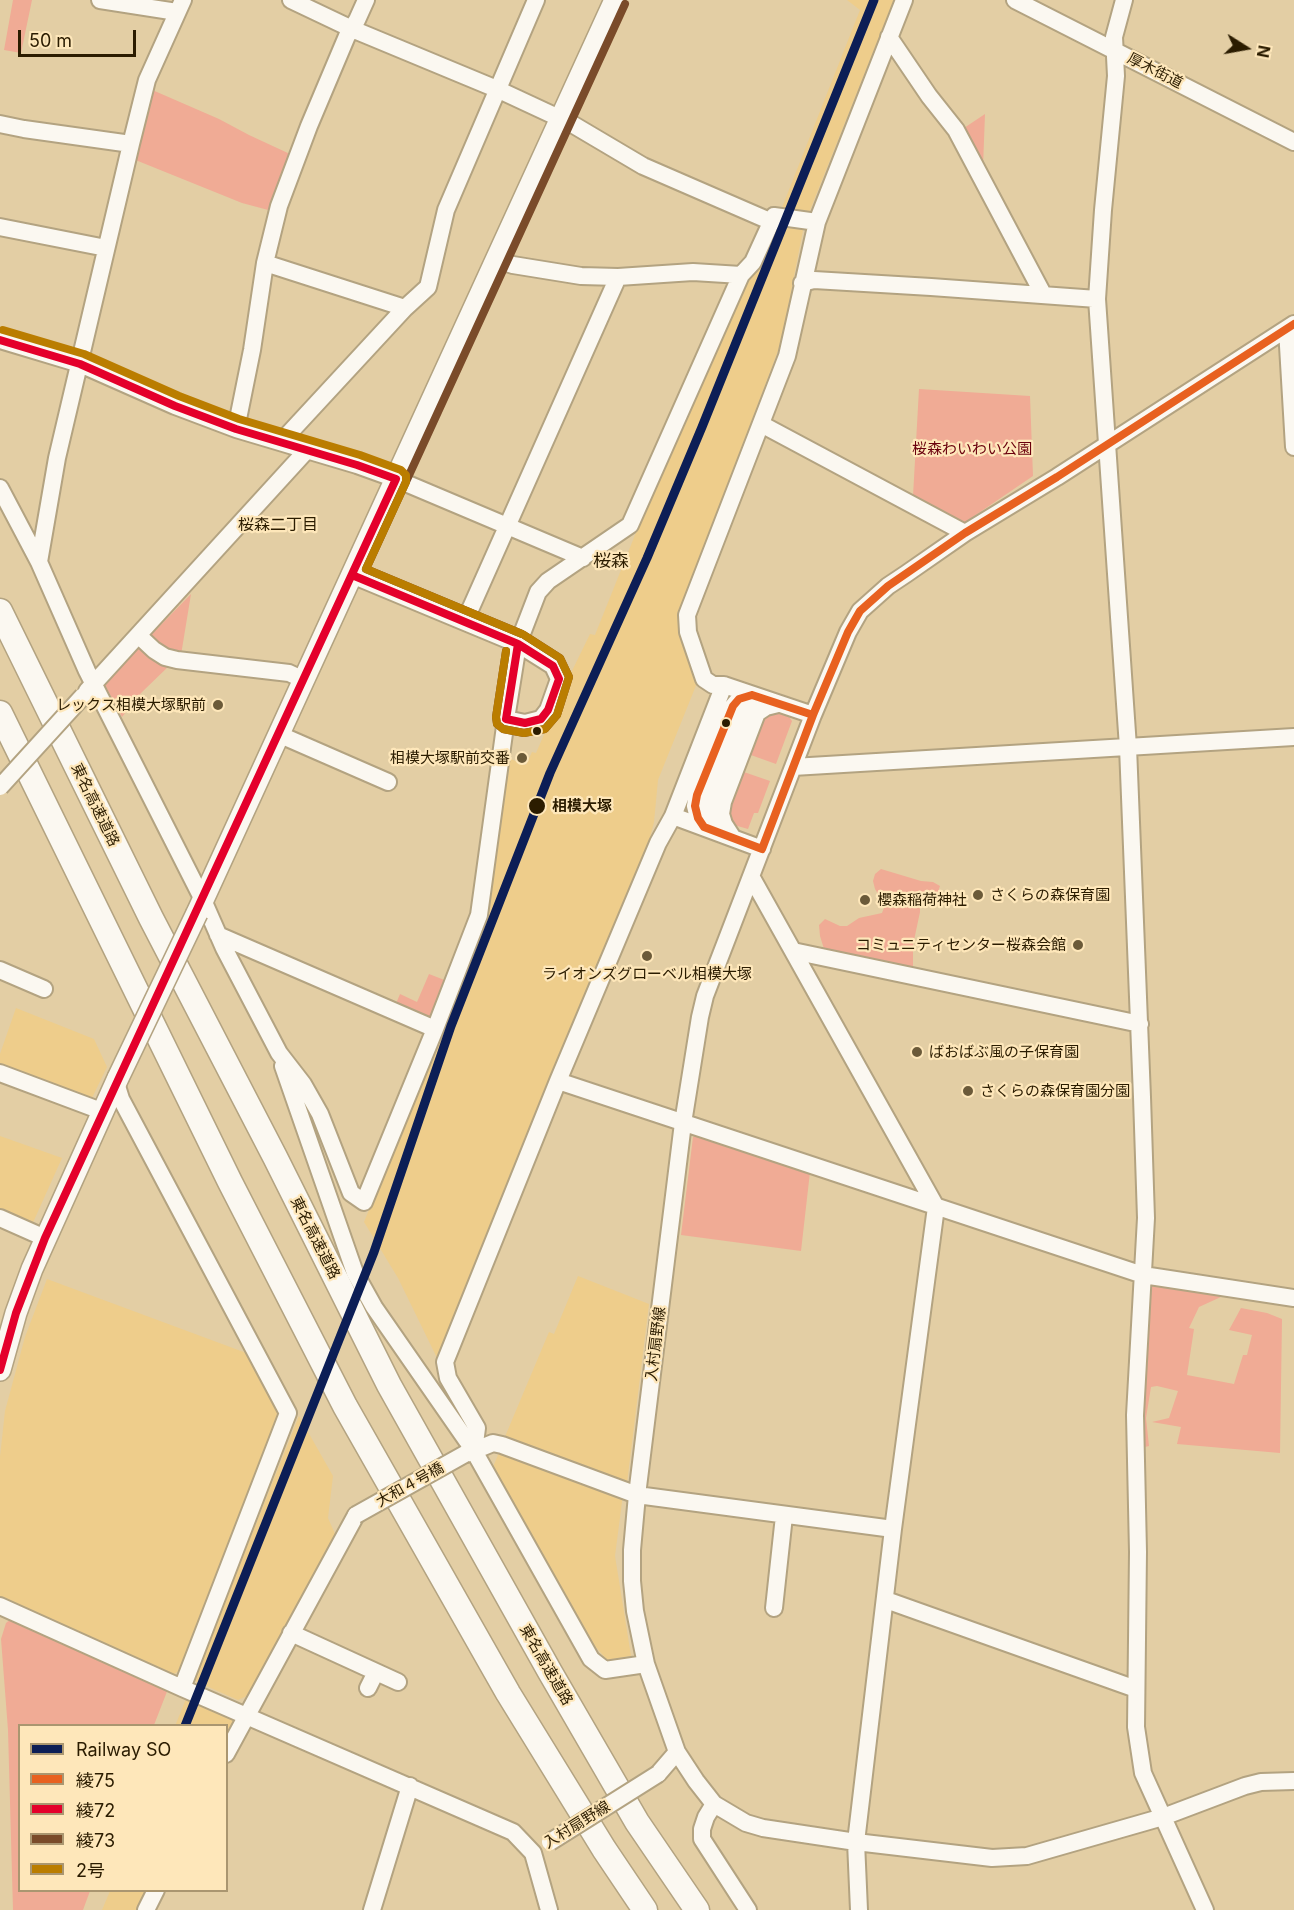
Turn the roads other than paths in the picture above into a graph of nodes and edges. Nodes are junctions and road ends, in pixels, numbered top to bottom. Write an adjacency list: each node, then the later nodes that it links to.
1 (100, 0): 9 (street)
2 (291, 0): 10 (street)
3 (366, 0): 10 (street)
4 (536, 0): 13 (street)
5 (615, 0): 14 (main road)
6 (904, 0): 11 (street)
7 (1015, 0): 12 (street, 厚木街道)
8 (1124, 0): 12 (street)
9 (180, 6): 17 (street)
10 (352, 29): 13 (street); 23 (street)
11 (889, 37): 19 (street); 27 (street)
12 (1115, 50): 16 (street, 厚木街道); 28 (street)
13 (499, 90): 14 (street); 29 (street)
14 (560, 119): 18 (street); 22 (main road)
15 (0, 124): 17 (street)
16 (1294, 142)
17 (131, 144): 21 (street)
18 (772, 222): 19 (street); 24 (street)
19 (817, 222): 26 (street)
20 (0, 227): 21 (street)
21 (106, 248): 32 (street)
22 (497, 260): 25 (street); 39 (main road)
23 (265, 263): 29 (street); 34 (street)
24 (741, 275): 25 (street); 43 (street)
25 (618, 277): 41 (street)
26 (802, 283): 27 (street); 33 (street)
27 (1043, 294): 28 (street)
28 (1097, 299): 36 (street)
29 (405, 308): 35 (street)
30 (1290, 327): 36 (street, 入村扇野線); 37 (street)
31 (0, 340): 32 (street)
32 (80, 364): 34 (street); 44 (street)
33 (761, 424): 42 (street); 51 (street)
34 (236, 429): 35 (street)
35 (280, 442): 38 (street)
36 (1108, 443): 42 (street, 入村扇野線); 59 (street)
37 (1294, 447)
38 (307, 450): 39 (street); 48 (street)
39 (396, 479): 41 (street); 45 (main road)
40 (0, 488): 44 (street)
41 (507, 526): 43 (street); 47 (street)
42 (965, 533): 55 (street, 入村扇野線)
43 (583, 558): 49 (street)
44 (39, 562): 52 (street)
45 (352, 575): 47 (street); 50 (main road)
46 (0, 611): 114 (highway, 東名高速道路)
47 (465, 621): 49 (street)
48 (138, 635): 50 (street); 52 (street)
49 (518, 644): 56 (street); 56 (street)
50 (304, 680): 57 (main road)
51 (724, 685): 53 (street); 63 (street)
52 (88, 690): 62 (street, bridge); 67 (street)
53 (765, 699): 55 (street); 64 (street); 64 (street)
54 (0, 713): 113 (highway)
55 (813, 715): 60 (street, 入村扇野線)
56 (506, 719): 73 (street)
57 (278, 734): 61 (street); 67 (main road)
58 (1294, 737): 59 (street)
59 (1128, 747): 60 (street); 72 (street)
60 (793, 766): 65 (street, 入村扇野線)
61 (388, 782)
62 (0, 787)
63 (673, 816): 64 (street); 77 (street)
64 (719, 833): 65 (street)
65 (762, 849): 66 (street, 入村扇野線)
66 (752, 878): 69 (street); 79 (street, 入村扇野線)
67 (200, 907): 68 (street); 76 (main road, bridge)
68 (218, 935): 73 (street); 74 (street)
69 (793, 951): 72 (street); 80 (street)
70 (0, 970): 71 (street)
71 (44, 989)
72 (1140, 1024): 83 (street)
73 (435, 1029): 74 (street)
74 (279, 1053): 86 (street)
75 (0, 1073): 78 (street)
76 (117, 1080): 78 (main road); 97 (street)
77 (558, 1081): 79 (street); 86 (street)
78 (104, 1112): 82 (main road)
79 (683, 1123): 80 (street); 87 (street, 入村扇野線)
80 (936, 1207): 83 (street); 89 (street)
81 (0, 1218): 82 (street)
82 (45, 1238): 85 (main road)
83 (1143, 1275): 84 (street); 99 (street)
84 (1294, 1298)
85 (0, 1370)
86 (470, 1452): 87 (street, 大和４号橋); 93 (street, 大和４号橋, bridge); 94 (street)
87 (637, 1496): 88 (street, 大和４号橋); 94 (street, 入村扇野線)
88 (784, 1516): 89 (street, 大和４号橋); 92 (street)
89 (893, 1529): 90 (street)
90 (886, 1600): 99 (street); 107 (street)
91 (0, 1606): 97 (street)
92 (774, 1608)
93 (291, 1634): 95 (street); 100 (street)
94 (646, 1664): 102 (street, 入村扇野線)
95 (376, 1672): 96 (street); 98 (street)
96 (399, 1682)
97 (182, 1688): 100 (street)
98 (368, 1688)
99 (1136, 1689): 106 (street)
100 (246, 1716): 101 (street); 104 (street)
101 (228, 1750)
102 (677, 1752): 105 (street); 108 (street, 入村扇野線, bridge)
103 (1294, 1781): 106 (street)
104 (410, 1786): 108 (street); 111 (street)
105 (714, 1804): 107 (street); 115 (street)
106 (1163, 1817): 107 (street); 117 (street)
107 (856, 1842): 116 (street)
108 (533, 1852): 112 (street, 入村扇野線)
109 (155, 1892): 110 (street)
110 (146, 1910)
111 (372, 1910)
112 (549, 1910)
113 (645, 1910)
114 (697, 1910)
115 (748, 1910)
116 (859, 1910)
117 (1205, 1910)

